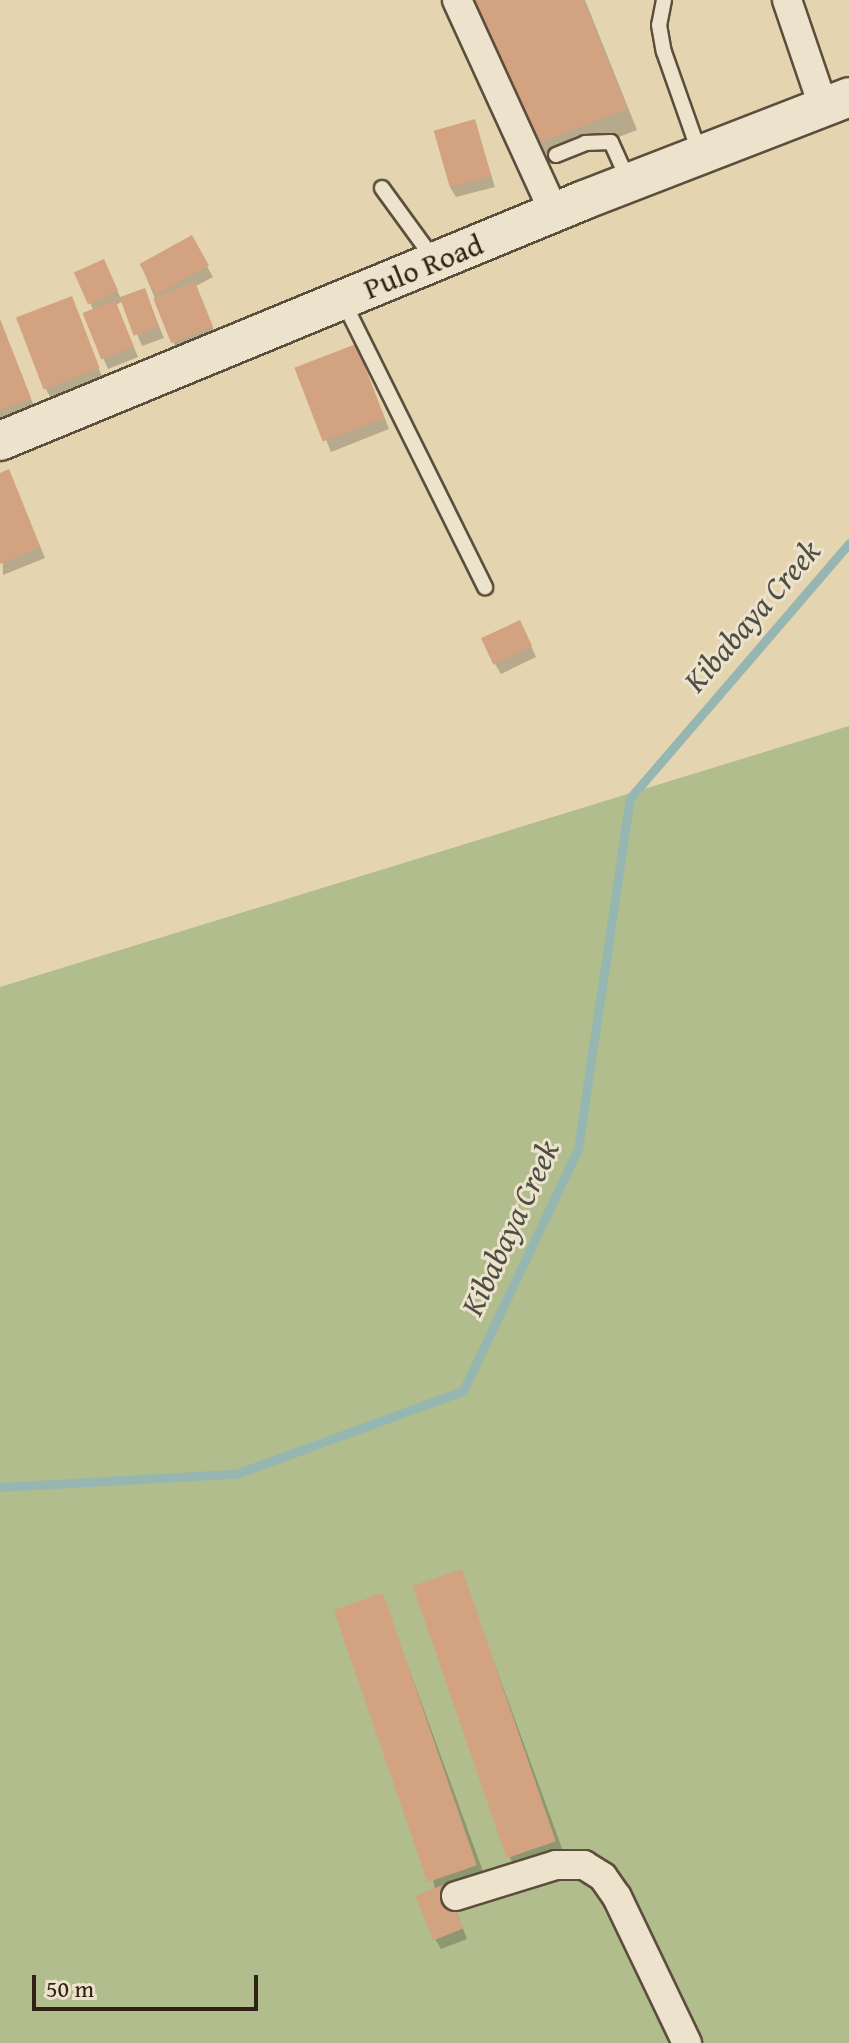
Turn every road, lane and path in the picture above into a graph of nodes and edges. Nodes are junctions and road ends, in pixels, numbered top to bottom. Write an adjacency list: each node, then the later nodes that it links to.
1 (457, 0): 9 (street)
2 (664, 0): 5 (lane)
3 (787, 0): 4 (street)
4 (836, 101): 5 (street, Pulo Road)
5 (700, 154): 7 (street, Pulo Road)
6 (556, 155): 7 (lane)
7 (629, 182): 9 (street, Pulo Road)
8 (382, 188): 10 (lane)
9 (554, 212): 10 (street, Pulo Road)
10 (435, 261): 11 (street, Pulo Road)
11 (342, 299): 12 (street, Pulo Road); 13 (lane)
12 (0, 441)
13 (485, 587)
14 (456, 1896): 15 (street)
15 (687, 2043)

